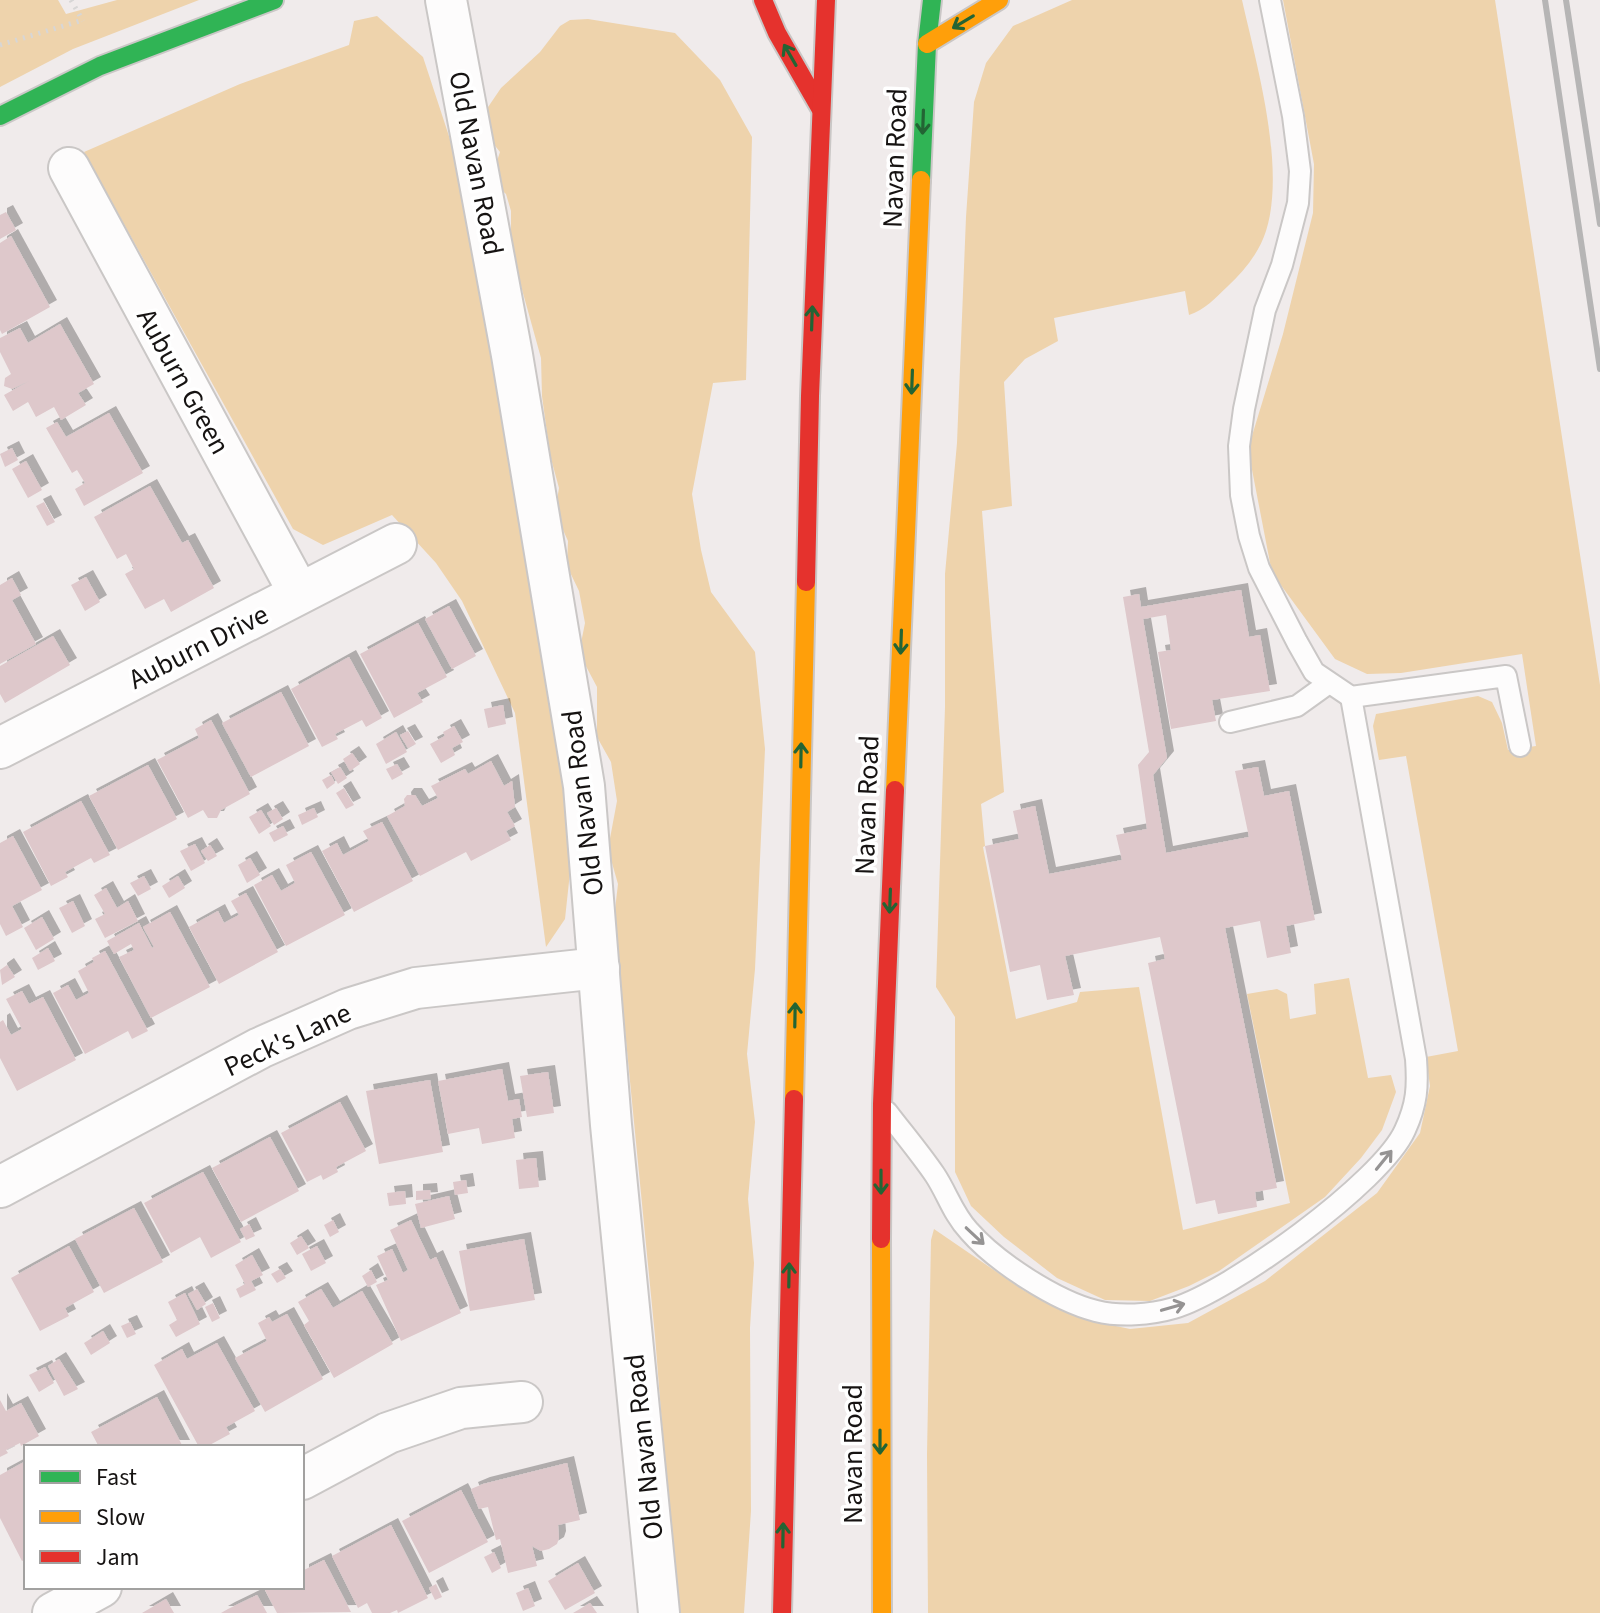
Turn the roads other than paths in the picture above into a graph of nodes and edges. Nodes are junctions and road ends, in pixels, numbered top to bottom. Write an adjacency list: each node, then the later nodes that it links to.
1 (274, 0): 10 (main road)
2 (446, 0): 19 (street, Old Navan Road)
3 (763, 0): 9 (main road, one-way to 3)
4 (826, 0): 9 (main road)
5 (932, 0): 8 (main road, Navan Road)
6 (999, 0): 8 (main road, one-way to 8)
7 (1270, 0): 14 (lane)
8 (927, 44): 20 (main road, Navan Road, one-way to 20)
9 (820, 108): 27 (main road, one-way to 9)
10 (0, 116)
11 (69, 168): 13 (street, Auburn Green)
12 (396, 544): 13 (street, Auburn Drive)
13 (299, 593): 18 (street, Auburn Drive)
14 (1329, 683): 15 (lane); 16 (lane)
15 (1351, 697): 17 (lane); 20 (lane, one-way to 15)
16 (1230, 722)
17 (1520, 746)
18 (0, 748)
19 (599, 968): 21 (street, Peck's Lane); 26 (street, Old Navan Road)
20 (882, 1104): 28 (main road, Navan Road, one-way to 28)
21 (0, 1187)
22 (522, 1402): 23 (street)
23 (304, 1478)
24 (97, 1589): 25 (street)
25 (53, 1613)
26 (659, 1613)
27 (782, 1613)
28 (882, 1613)

